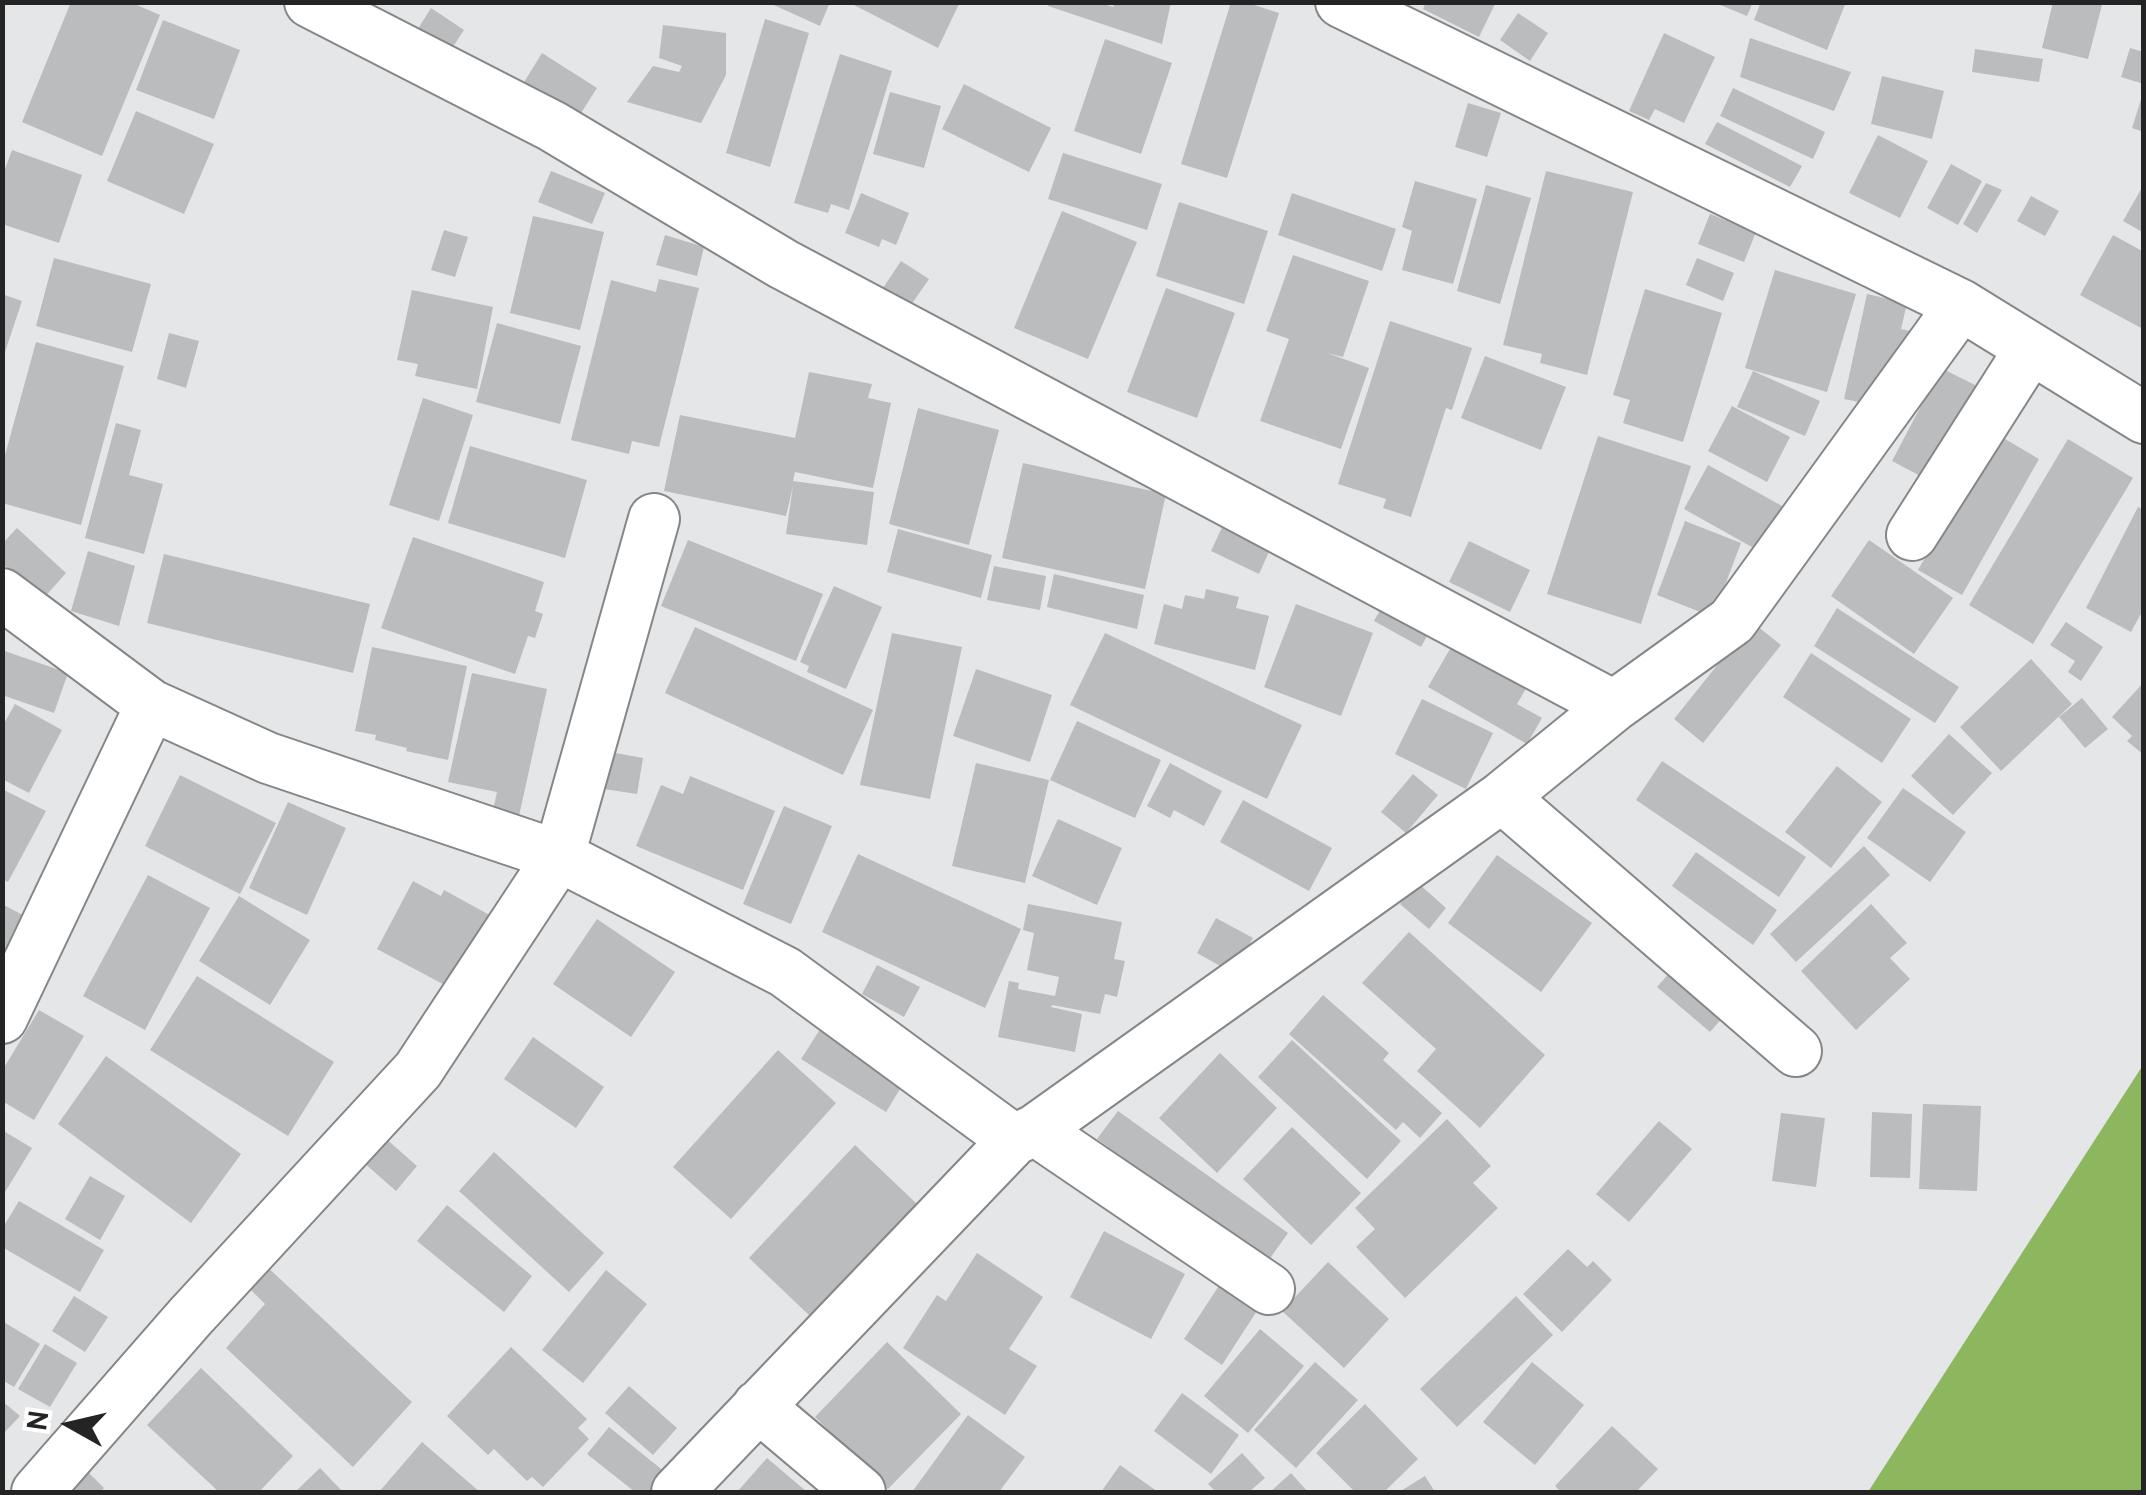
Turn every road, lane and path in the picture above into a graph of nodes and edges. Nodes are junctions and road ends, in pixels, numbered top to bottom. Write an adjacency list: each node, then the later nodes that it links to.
1 (310, 2): 10 (street)
2 (1341, 2): 3 (street)
3 (1961, 305): 4 (street); 10 (street)
4 (2031, 348): 5 (street); 7 (street)
5 (2144, 418)
6 (654, 519): 12 (street)
7 (1912, 535)
8 (2, 594): 9 (street)
9 (151, 706): 12 (street); 13 (street)
10 (1614, 706): 11 (street)
11 (1502, 797): 14 (street); 15 (street)
12 (559, 856): 15 (street); 18 (street)
13 (2, 1018)
14 (1796, 1051)
15 (1024, 1135): 16 (street); 17 (street)
16 (1270, 1289)
17 (758, 1406): 19 (street); 20 (street)
18 (37, 1492)
19 (677, 1492)
20 (860, 1492)

